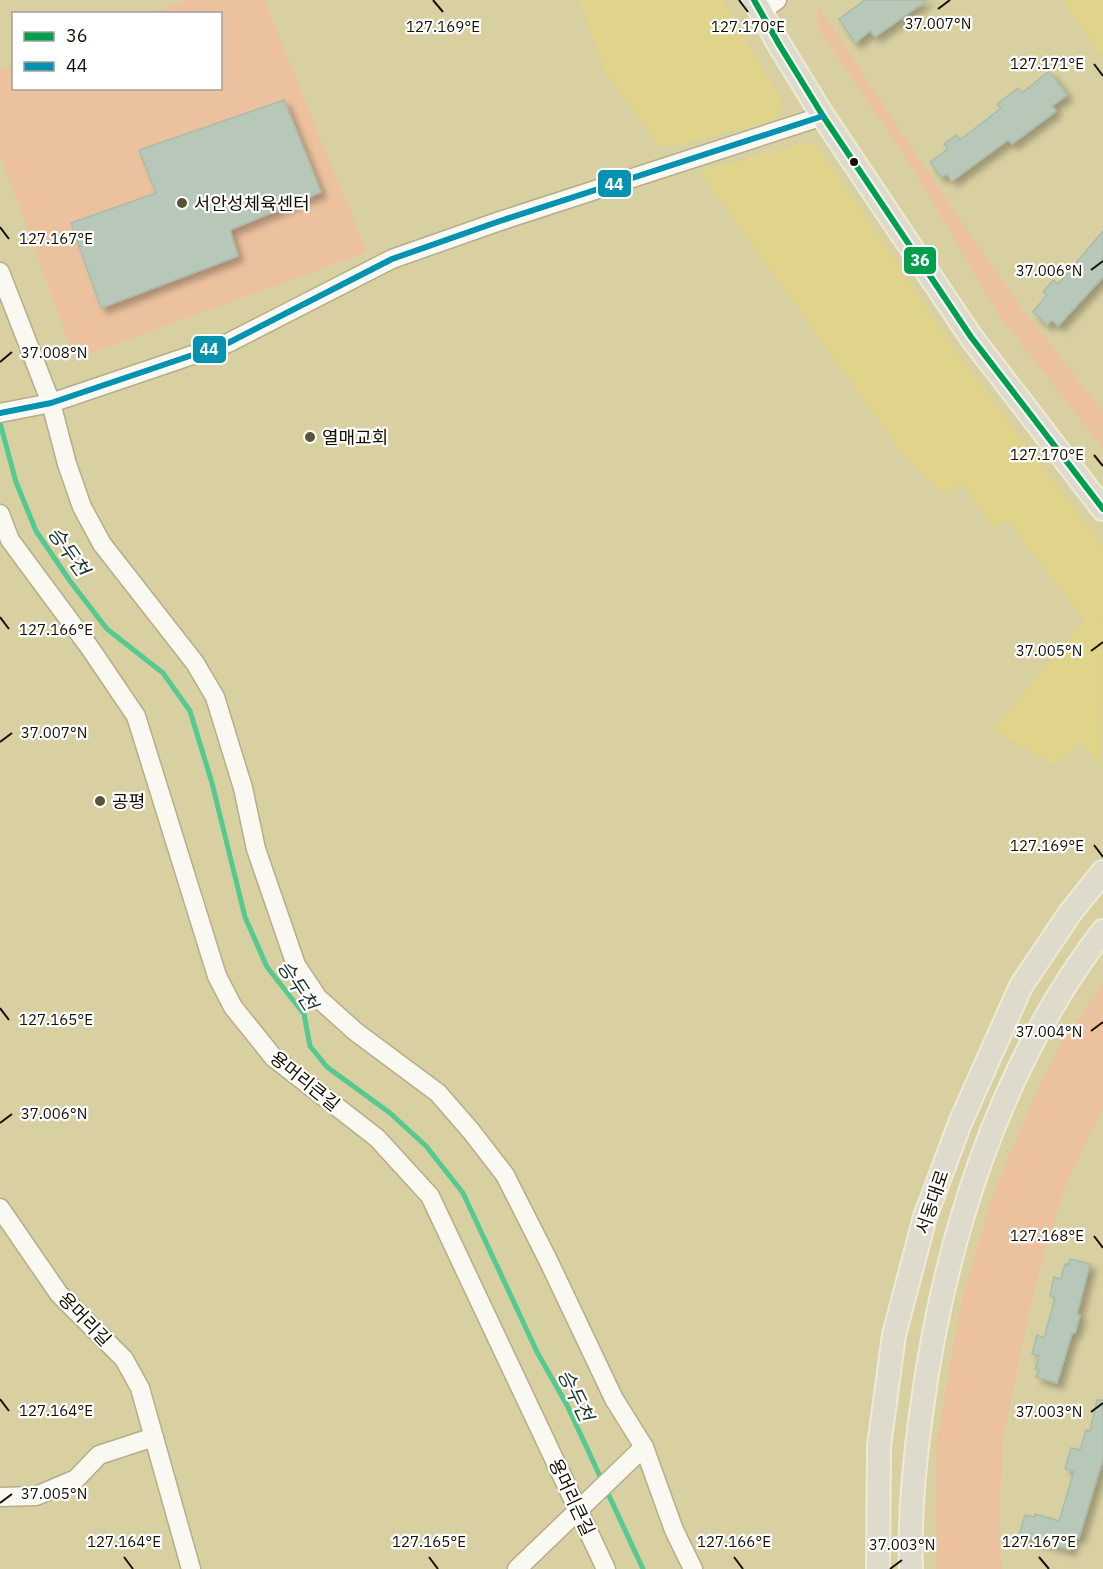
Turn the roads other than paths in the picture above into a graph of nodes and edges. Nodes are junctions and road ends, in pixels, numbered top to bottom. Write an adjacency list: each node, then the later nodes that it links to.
1 (764, 4): 2 (main road)
2 (823, 116): 4 (street); 6 (main road)
3 (0, 272): 4 (street)
4 (45, 404): 5 (street); 12 (street)
5 (0, 413)
6 (1103, 509)
7 (0, 514): 14 (street, 용머리큰길)
8 (1103, 872): 19 (main road, 서동대로)
9 (1103, 931): 20 (main road, 서동대로)
10 (0, 1208): 11 (street, 용머리길)
11 (154, 1437): 13 (street); 15 (street, 용머리길)
12 (638, 1453): 14 (street); 18 (street)
13 (0, 1497)
14 (578, 1509): 16 (street); 17 (street, 용머리큰길)
15 (190, 1569)
16 (516, 1569)
17 (606, 1569)
18 (693, 1569)
19 (878, 1569)
20 (911, 1569)

